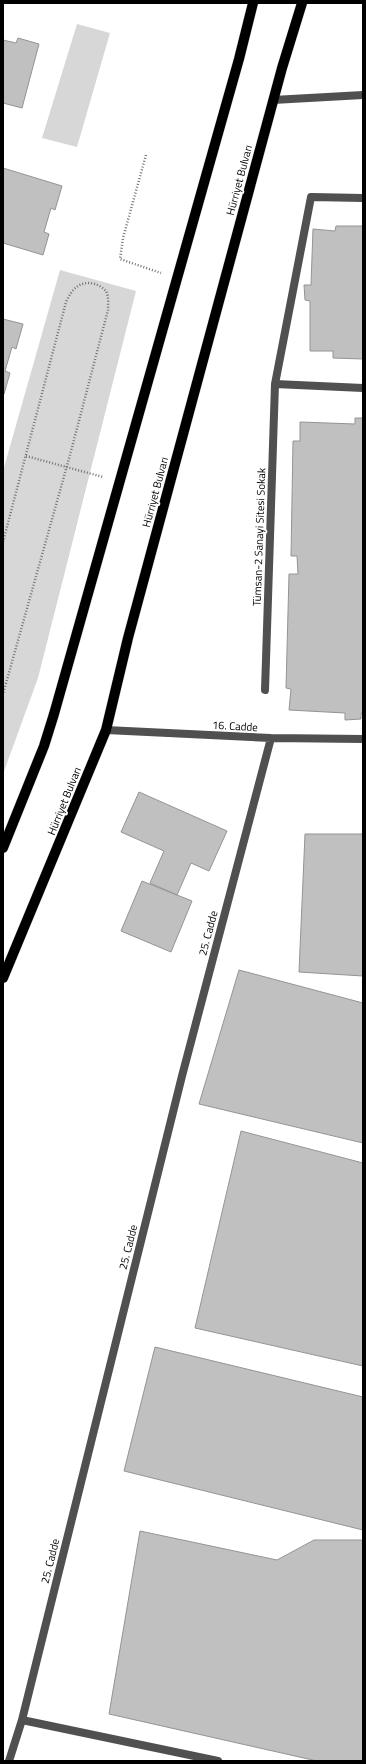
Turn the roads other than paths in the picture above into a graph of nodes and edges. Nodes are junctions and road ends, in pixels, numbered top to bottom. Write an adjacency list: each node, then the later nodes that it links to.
1 (253, 3): 12 (main road)
2 (302, 3): 4 (main road, Hürriyet Bulvarı)
3 (363, 94): 4 (lane)
4 (273, 100): 9 (main road, Hürriyet Bulvarı)
5 (363, 198): 6 (lane, Tümsan-2 Sanayi Sitesi Sokak)
6 (274, 384): 7 (lane); 8 (lane, Tümsan-2 Sanayi Sitesi Sokak)
7 (363, 388)
8 (265, 690)
9 (106, 730): 10 (lane, 16. Cadde); 13 (main road, Hürriyet Bulvarı)
10 (271, 738): 11 (lane, 16. Cadde); 14 (lane, 25. Cadde)
11 (363, 739)
12 (3, 848)
13 (3, 978)
14 (22, 1720): 15 (lane, 25. Cadde); 16 (lane)
15 (9, 1761)
16 (218, 1761)

